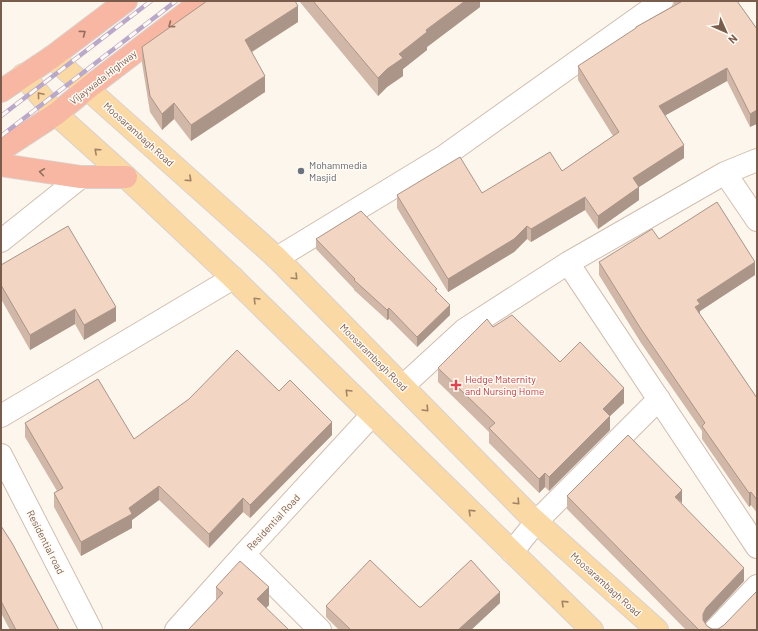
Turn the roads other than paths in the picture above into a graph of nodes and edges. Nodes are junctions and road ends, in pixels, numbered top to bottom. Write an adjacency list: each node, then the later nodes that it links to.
1 (126, 1): 4 (highway, one-way to 1)
2 (202, 1): 6 (highway, Vijaywada Highway, one-way to 6)
3 (662, 1): 17 (street)
4 (52, 57): 5 (highway); 6 (main road, Moosarambagh Road)
5 (23, 75): 7 (highway); 8 (main road, one-way to 5)
6 (88, 88): 8 (highway, Vijaywada Highway); 17 (main road, Moosarambagh Road, one-way to 17)
7 (1, 91)
8 (56, 114): 9 (highway, Vijaywada Highway); 14 (main road, one-way to 8)
9 (1, 150)
10 (757, 160): 12 (street)
11 (1, 165): 13 (highway, one-way to 11)
12 (726, 173): 15 (street); 18 (street)
13 (80, 177): 14 (highway); 16 (street)
14 (126, 177): 19 (main road)
15 (757, 220)
16 (1, 241)
17 (277, 258): 20 (main road, Moosarambagh Road, one-way to 20)
18 (568, 263): 20 (street); 21 (street)
19 (233, 278): 22 (main road, one-way to 19); 23 (street)
20 (403, 386): 25 (main road, Moosarambagh Road, one-way to 25)
21 (659, 400): 25 (street); 26 (street)
22 (372, 415): 27 (main road, one-way to 22); 28 (street, Residential Road)
23 (1, 416)
24 (1, 454): 30 (street, Residential road)
25 (536, 522): 27 (street); 34 (main road, Moosarambagh Road)
26 (757, 547)
27 (512, 552): 33 (main road, one-way to 27)
28 (244, 554): 31 (street, Residential Road); 32 (street)
29 (757, 586): 35 (street)
30 (91, 630)
31 (176, 630)
32 (320, 630)
33 (592, 630)
34 (657, 630)
35 (715, 630)

